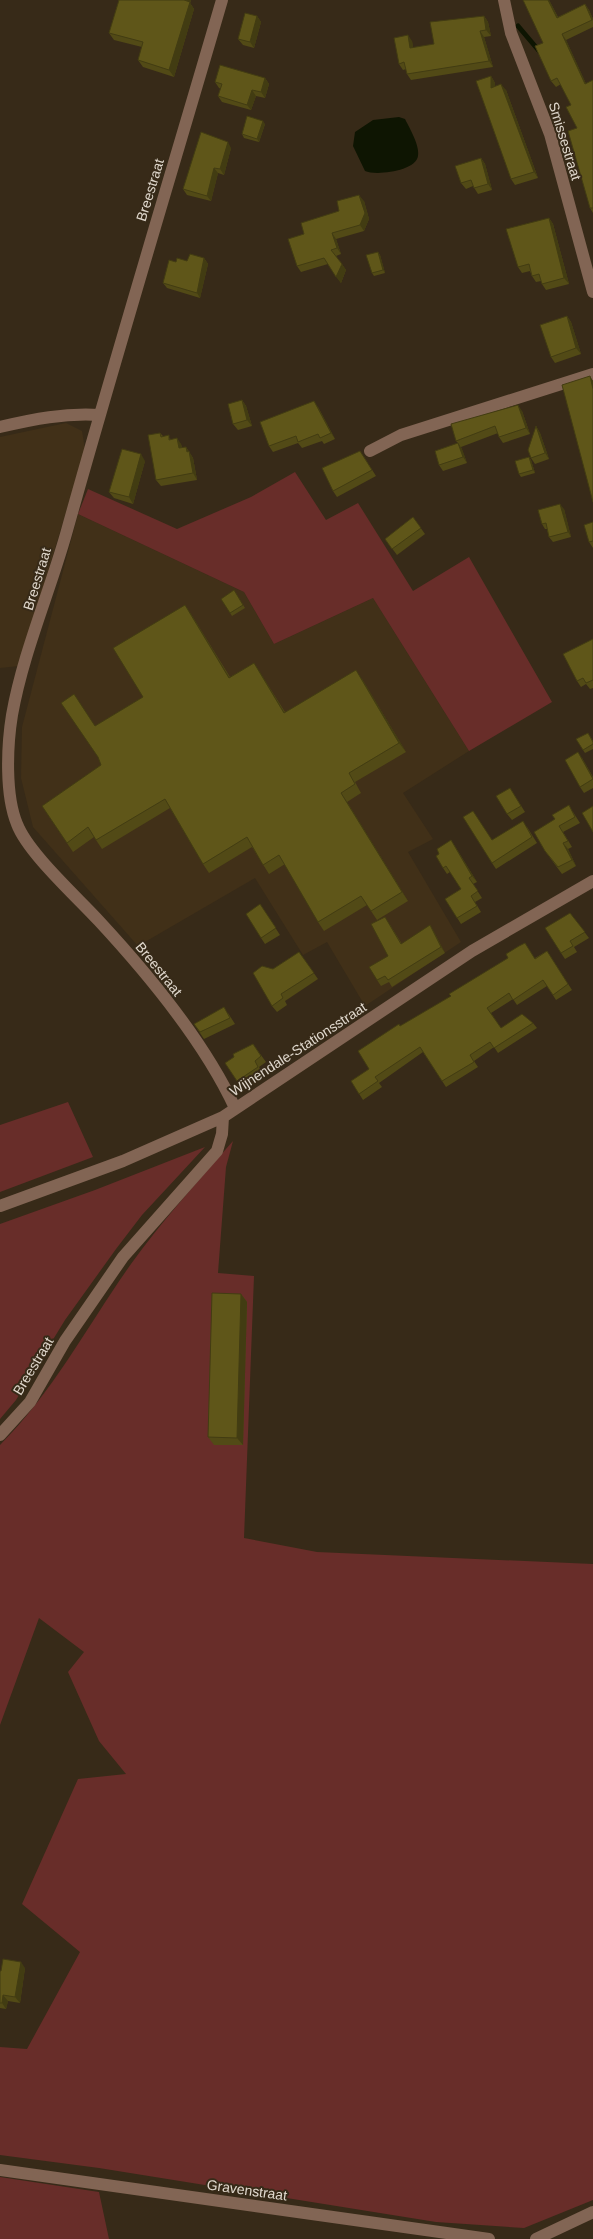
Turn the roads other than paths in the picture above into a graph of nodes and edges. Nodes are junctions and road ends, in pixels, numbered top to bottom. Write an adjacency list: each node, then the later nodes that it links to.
1 (222, 0): 5 (street, Breestraat)
2 (504, 0): 3 (street, Smissestraat)
3 (593, 292)
4 (593, 374): 7 (street)
5 (99, 416): 6 (street); 9 (street, Breestraat)
6 (0, 427)
7 (370, 451)
8 (593, 881): 9 (street, Wijnendale-Stationsstraat)
9 (236, 1108): 10 (street, Wijnendale-Stationsstraat)
10 (223, 1117): 11 (street, Wijnendale-Stationsstraat); 12 (street, Breestraat)
11 (0, 1206)
12 (0, 1435)
13 (0, 2170): 15 (street, Gravenstraat)
14 (593, 2212): 16 (street)
15 (489, 2239)
16 (536, 2239)

